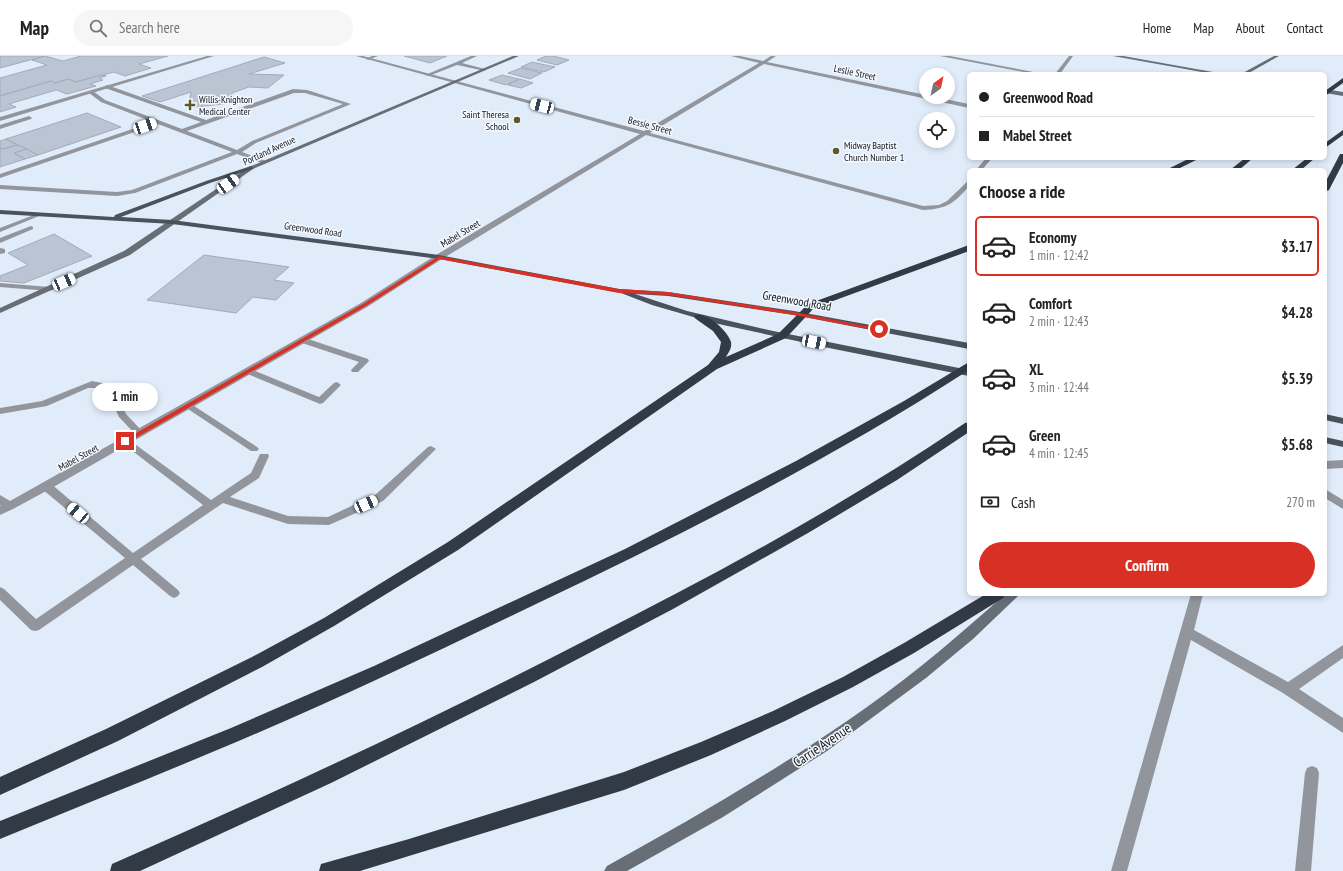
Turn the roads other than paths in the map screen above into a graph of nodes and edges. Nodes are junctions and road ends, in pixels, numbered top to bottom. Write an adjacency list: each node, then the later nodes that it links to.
1 (212, 56): 23 (street)
2 (358, 56): 12 (street, Bessie Street)
3 (376, 56): 12 (street)
4 (475, 56): 14 (street)
5 (517, 56): 15 (street, Portland Avenue)
6 (733, 56): 13 (street, Leslie Street)
7 (774, 56): 13 (street, Mabel Street)
8 (942, 56): 16 (street)
9 (1071, 56): 17 (street)
10 (1115, 56): 18 (street)
11 (1277, 56): 19 (street)
12 (368, 59): 20 (street, Bessie Street)
13 (763, 62): 28 (street, Leslie Street); 39 (street, Mabel Street)
14 (456, 64): 15 (street); 20 (street)
15 (483, 70): 22 (street, Portland Avenue)
16 (1031, 72)
17 (1059, 72)
18 (1210, 72)
19 (1248, 72)
20 (427, 74): 22 (street, Bessie Street)
21 (1342, 81): 24 (highway)
22 (454, 82): 39 (street, Bessie Street); 47 (street, Portland Avenue)
23 (107, 87): 25 (street); 35 (street)
24 (1327, 92)
25 (88, 93): 31 (street); 33 (street); 34 (street)
26 (1327, 93): 27 (street)
27 (1343, 94)
28 (919, 95)
29 (955, 103): 30 (street, Leslie Street)
30 (967, 106)
31 (52, 110)
32 (38, 115): 36 (street)
33 (0, 119)
34 (157, 122): 37 (street); 53 (street)
35 (206, 122): 37 (street); 41 (street)
36 (0, 127)
37 (182, 131): 41 (street)
38 (1343, 132): 40 (highway)
39 (644, 133): 54 (street, Bessie Street); 65 (street, Mabel Street)
40 (1327, 144)
41 (237, 152): 47 (street); 56 (street)
42 (1343, 156): 55 (highway)
43 (987, 160): 49 (street)
44 (1192, 160): 50 (highway)
45 (1246, 160): 51 (highway)
46 (1308, 160): 52 (highway)
47 (264, 162): 48 (street, Portland Avenue)
48 (250, 168): 59 (main road); 60 (street, Portland Avenue)
49 (981, 168)
50 (1174, 168)
51 (1236, 168)
52 (1298, 168)
53 (0, 176)
54 (967, 185)
55 (1327, 186)
56 (0, 187)
57 (0, 212): 58 (main road, Greenwood Road)
58 (41, 214): 59 (main road, Greenwood Road); 62 (street)
59 (112, 218): 60 (main road, Greenwood Road)
60 (172, 222): 65 (main road, Greenwood Road); 67 (street, Portland Avenue)
61 (31, 228): 63 (street)
62 (0, 230)
63 (0, 241)
64 (967, 249): 70 (highway)
65 (439, 257): 68 (main road, Greenwood Road); 73 (street, Mabel Street)
66 (0, 286): 67 (street)
67 (50, 288): 69 (street, Portland Avenue)
68 (619, 291): 70 (main road, Greenwood Road); 71 (main road, Greenwood Road)
69 (0, 311)
70 (803, 315): 72 (highway); 74 (main road, Greenwood Road)
71 (699, 317): 72 (main road, Greenwood Road); 76 (highway)
72 (782, 336): 76 (highway); 79 (main road, Greenwood Road)
73 (302, 340): 77 (street); 78 (street, Mabel Street)
74 (967, 346)
75 (967, 366): 114 (highway)
76 (712, 367): 113 (highway)
77 (355, 370)
78 (248, 371): 80 (street); 81 (street, Mabel Street)
79 (967, 373)
80 (337, 385)
81 (188, 405): 86 (street, Mabel Street); 90 (street)
82 (0, 411): 86 (street)
83 (1327, 417): 84 (main road)
84 (1343, 421)
85 (967, 427): 115 (highway)
86 (139, 433): 88 (street, Mabel Street)
87 (1327, 440): 89 (main road)
88 (125, 441): 95 (street, Mabel Street); 100 (street)
89 (1343, 444)
90 (254, 449)
91 (431, 449): 97 (street)
92 (264, 456): 97 (street)
93 (1343, 464): 94 (street)
94 (1327, 465)
95 (46, 486): 101 (street, Mabel Street); 102 (street)
96 (1327, 494): 99 (street)
97 (221, 498): 100 (street)
98 (0, 499): 101 (street)
99 (1343, 505)
100 (211, 506): 102 (street)
101 (4, 508)
102 (132, 559): 103 (street); 104 (street)
103 (0, 592)
104 (174, 593)
105 (995, 596): 116 (highway)
106 (1011, 596): 117 (street, Carrie Avenue)
107 (1196, 596): 108 (street)
108 (1187, 632): 110 (street); 118 (street)
109 (1343, 651): 110 (street)
110 (1288, 689): 111 (street)
111 (1343, 726)
112 (1312, 773): 119 (street)
113 (0, 786)
114 (0, 830)
115 (119, 871)
116 (328, 871)
117 (612, 871)
118 (1118, 871)
119 (1303, 871)

